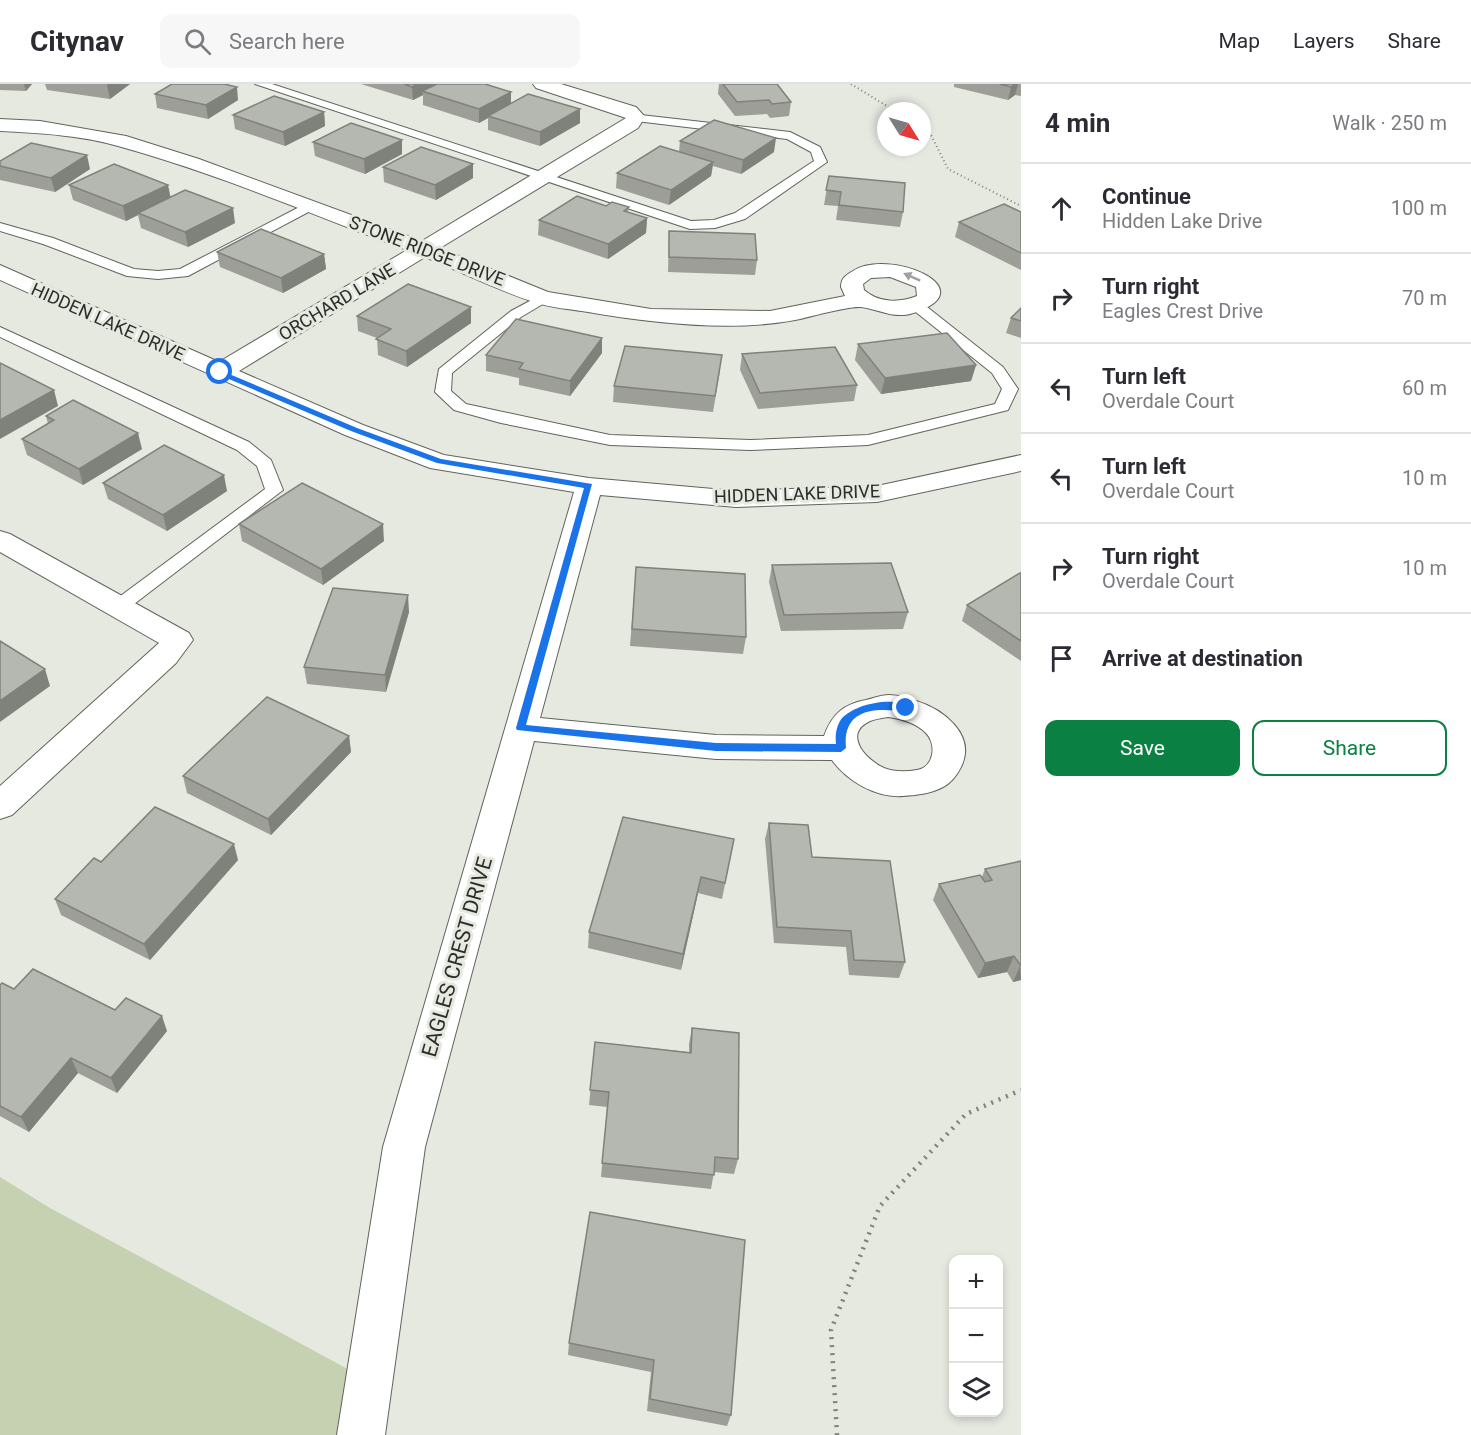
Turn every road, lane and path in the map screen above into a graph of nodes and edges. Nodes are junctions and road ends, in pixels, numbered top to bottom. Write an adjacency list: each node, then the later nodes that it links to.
1 (261, 84): 8 (lane)
2 (542, 84): 5 (street)
3 (851, 84): 4 (path)
4 (880, 102)
5 (636, 117): 8 (street, ORCHARD LANE); 8 (lane)
6 (0, 125): 9 (street, STONE RIDGE DRIVE)
7 (931, 135): 10 (path)
8 (543, 177): 12 (street, ORCHARD LANE)
9 (309, 206): 11 (lane); 12 (street, STONE RIDGE DRIVE)
10 (1021, 207)
11 (0, 227)
12 (424, 249): 14 (street, STONE RIDGE DRIVE); 18 (street, ORCHARD LANE)
13 (0, 272): 18 (street, HIDDEN LAKE DRIVE)
14 (543, 298): 15 (street, STONE RIDGE DRIVE); 16 (lane)
15 (862, 300): 16 (street, STONE RIDGE DRIVE); 16 (street, one-way to 15)
16 (917, 306)
17 (0, 332): 22 (lane)
18 (220, 372): 20 (street, HIDDEN LAKE DRIVE)
19 (1021, 463): 20 (street, HIDDEN LAKE DRIVE)
20 (589, 486): 23 (street, EAGLES CREST DRIVE)
21 (0, 540): 22 (street)
22 (118, 607): 25 (street)
23 (521, 728): 24 (street); 27 (street, EAGLES CREST DRIVE)
24 (841, 748)
25 (0, 806)
26 (1021, 1090): 28 (path)
27 (361, 1435)
28 (837, 1435)

